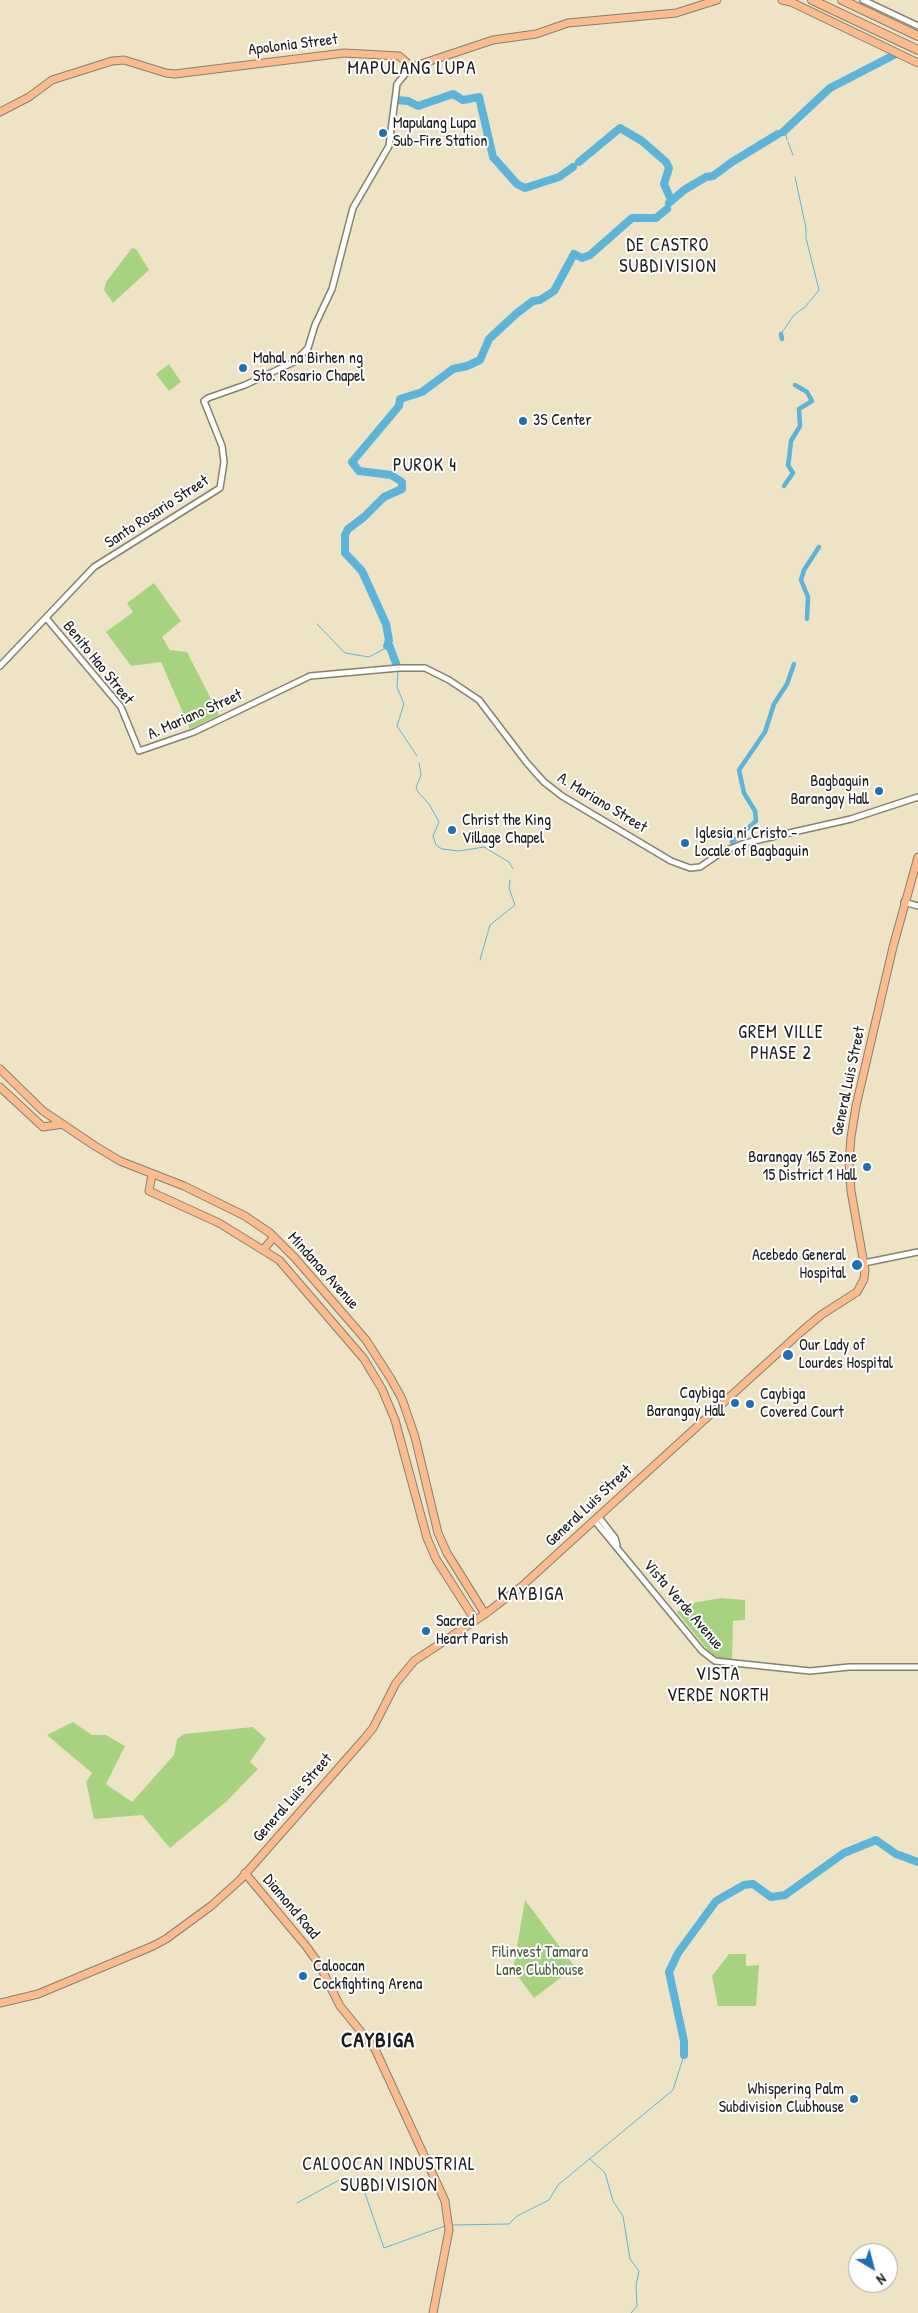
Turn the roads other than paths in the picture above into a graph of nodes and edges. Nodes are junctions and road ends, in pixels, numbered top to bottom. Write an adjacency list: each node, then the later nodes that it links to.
1 (717, 0): 10 (main road)
2 (782, 0): 9 (main road)
3 (812, 0): 8 (highway)
4 (842, 0): 7 (highway)
5 (863, 0): 6 (street)
6 (918, 26)
7 (918, 36)
8 (918, 50)
9 (918, 63)
10 (410, 67): 11 (main road, Apolonia Street); 12 (street, Santo Rosario Street)
11 (0, 112)
12 (47, 619): 13 (street, Santo Rosario Street); 14 (street, Benito Hao Street)
13 (0, 666)
14 (139, 751): 15 (street, A. Mariano Street)
15 (918, 796)
16 (918, 857): 17 (main road, General Luis Street)
17 (904, 902): 18 (street); 26 (main road, General Luis Street)
18 (918, 906)
19 (0, 1069): 21 (main road, Mindanao Avenue)
20 (0, 1087): 21 (main road)
21 (64, 1124): 22 (main road, Mindanao Avenue)
22 (152, 1175): 23 (main road, Mindanao Avenue); 24 (main road, Mindanao Avenue)
23 (274, 1237): 24 (main road); 27 (main road, Mindanao Avenue)
24 (263, 1250): 28 (main road, Mindanao Avenue)
25 (918, 1252): 26 (street)
26 (864, 1262): 29 (main road, General Luis Street)
27 (422, 1468): 28 (main road); 30 (main road, Mindanao Avenue)
28 (409, 1470): 31 (main road, Mindanao Avenue)
29 (596, 1518): 30 (main road, General Luis Street); 33 (street, Vista Verde Avenue)
30 (482, 1611): 31 (main road); 32 (main road, General Luis Street)
31 (471, 1613): 32 (main road, Mindanao Avenue)
32 (475, 1620): 34 (main road, General Luis Street)
33 (918, 1667)
34 (245, 1873): 35 (main road, General Luis Street); 36 (main road, Diamond Road)
35 (0, 2002)
36 (434, 2313)

